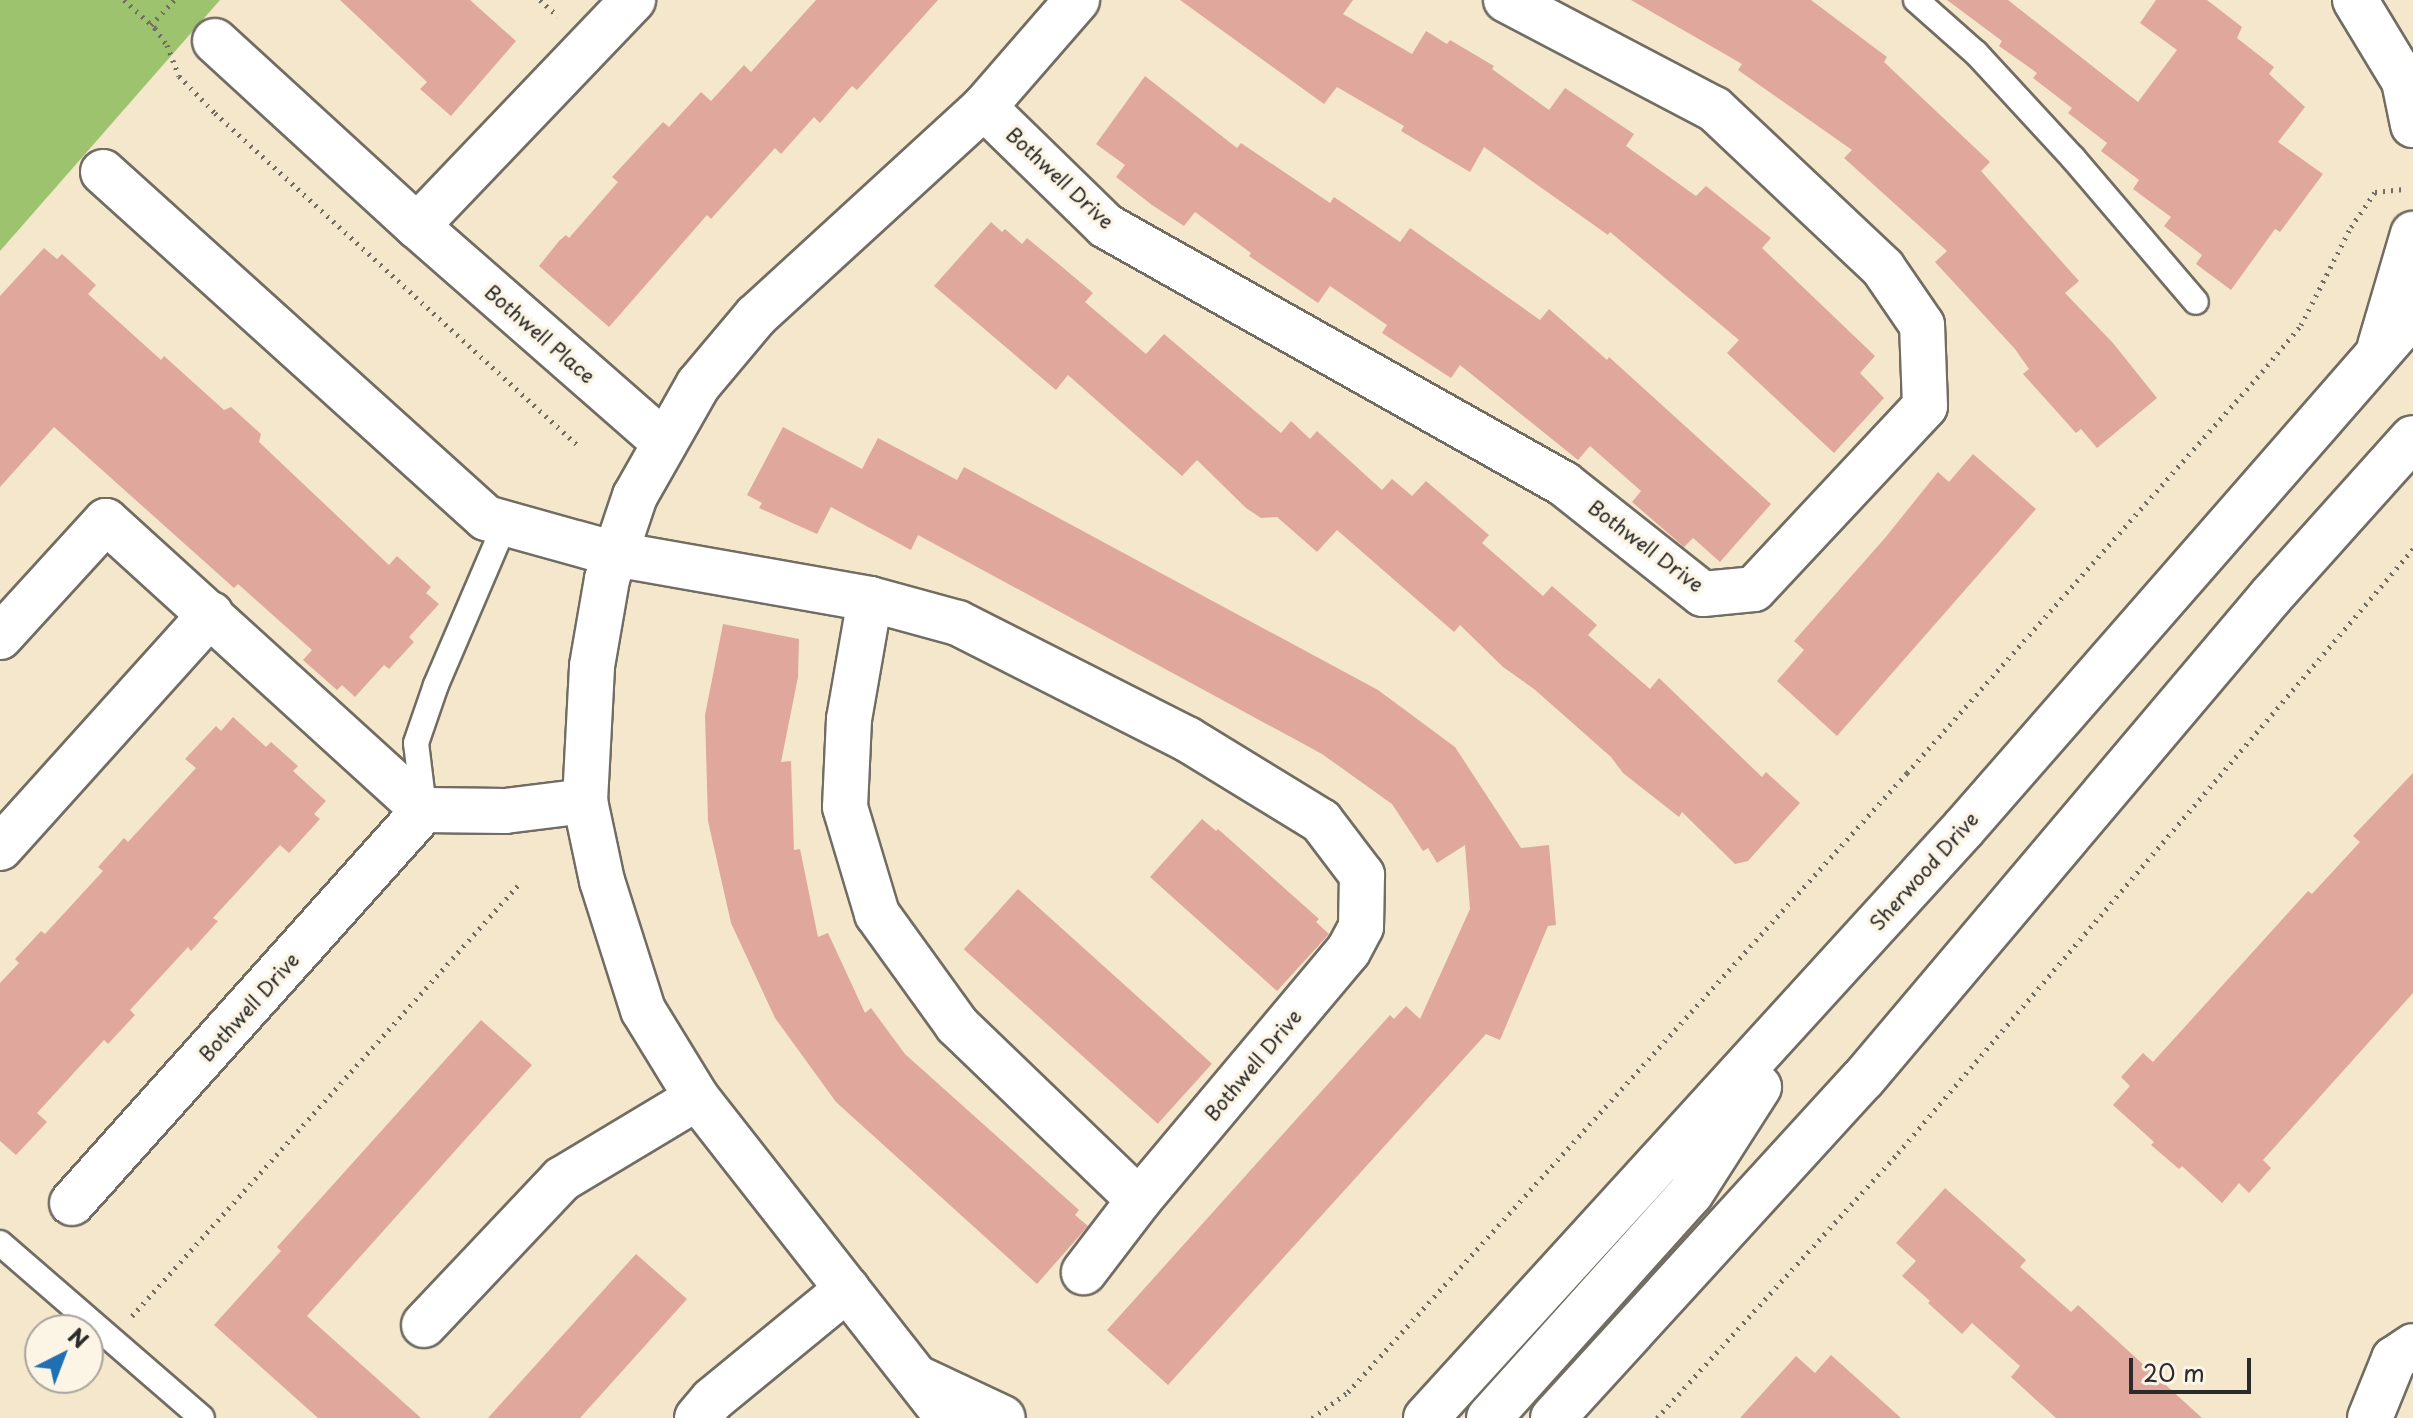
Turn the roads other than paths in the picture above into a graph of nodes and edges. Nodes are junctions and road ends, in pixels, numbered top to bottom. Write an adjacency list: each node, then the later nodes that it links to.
1 (633, 0): 12 (street)
2 (1077, 0): 9 (street)
3 (1506, 0): 9 (street, Bothwell Drive)
4 (1916, 0): 14 (lane)
5 (2355, 0): 10 (street)
6 (2370, 0): 7 (street)
7 (2413, 38)
8 (215, 41): 12 (street, Bothwell Place)
9 (984, 107): 17 (street)
10 (2413, 125)
11 (103, 172): 19 (street, Bothwell Drive)
12 (417, 226): 17 (street, Bothwell Place)
13 (2413, 234): 16 (street)
14 (2196, 302)
15 (2413, 314): 16 (street, Sherwood Drive)
16 (2377, 356): 27 (street, Sherwood Drive)
17 (663, 441): 20 (street)
18 (2410, 443): 43 (street)
19 (505, 524): 20 (street, Bothwell Drive); 25 (lane)
20 (615, 554): 21 (street, Bothwell Drive); 24 (street)
21 (870, 599): 29 (street); 29 (street, Bothwell Drive)
22 (211, 614): 23 (street); 25 (street); 26 (street)
23 (0, 637)
24 (585, 801): 25 (street); 28 (street)
25 (424, 810): 30 (street, Bothwell Drive)
26 (0, 848)
27 (1829, 977): 41 (street, Sherwood Drive); 42 (street)
28 (697, 1098): 33 (street); 34 (street)
29 (1139, 1200): 32 (street, Bothwell Drive)
30 (72, 1203)
31 (0, 1243): 37 (lane)
32 (1084, 1272)
33 (847, 1289): 36 (street); 38 (street)
34 (424, 1325)
35 (2413, 1346): 44 (street)
36 (915, 1377): 39 (street); 40 (street)
37 (202, 1418)
38 (697, 1418)
39 (948, 1418)
40 (1003, 1418)
41 (1423, 1418)
42 (1489, 1418)
43 (1553, 1418)
44 (2370, 1418)

